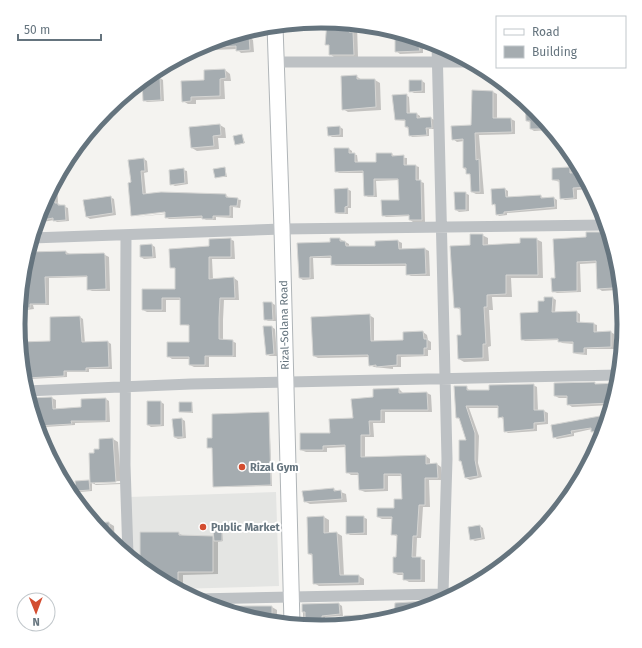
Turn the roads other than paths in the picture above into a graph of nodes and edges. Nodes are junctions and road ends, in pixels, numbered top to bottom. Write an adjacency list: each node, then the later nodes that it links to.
1 (275, 32): 3 (main road, Rizal-Solana Road)
2 (437, 52): 5 (street)
3 (276, 62): 5 (street); 8 (main road, Rizal-Solana Road)
4 (458, 62): 5 (street)
5 (437, 63): 7 (street)
6 (599, 225): 7 (street)
7 (440, 228): 8 (street); 12 (street)
8 (282, 229): 9 (street); 13 (main road, Rizal-Solana Road)
9 (126, 236): 10 (street); 14 (street)
10 (38, 238)
11 (612, 375): 12 (street)
12 (444, 378): 13 (street); 17 (street)
13 (286, 382): 14 (street); 19 (main road, Rizal-Solana Road)
14 (125, 386): 15 (street); 16 (street)
15 (33, 391)
16 (128, 549)
17 (443, 593)
18 (434, 597): 19 (street)
19 (291, 598): 20 (street); 21 (main road, Rizal-Solana Road)
20 (213, 599)
21 (292, 618)

